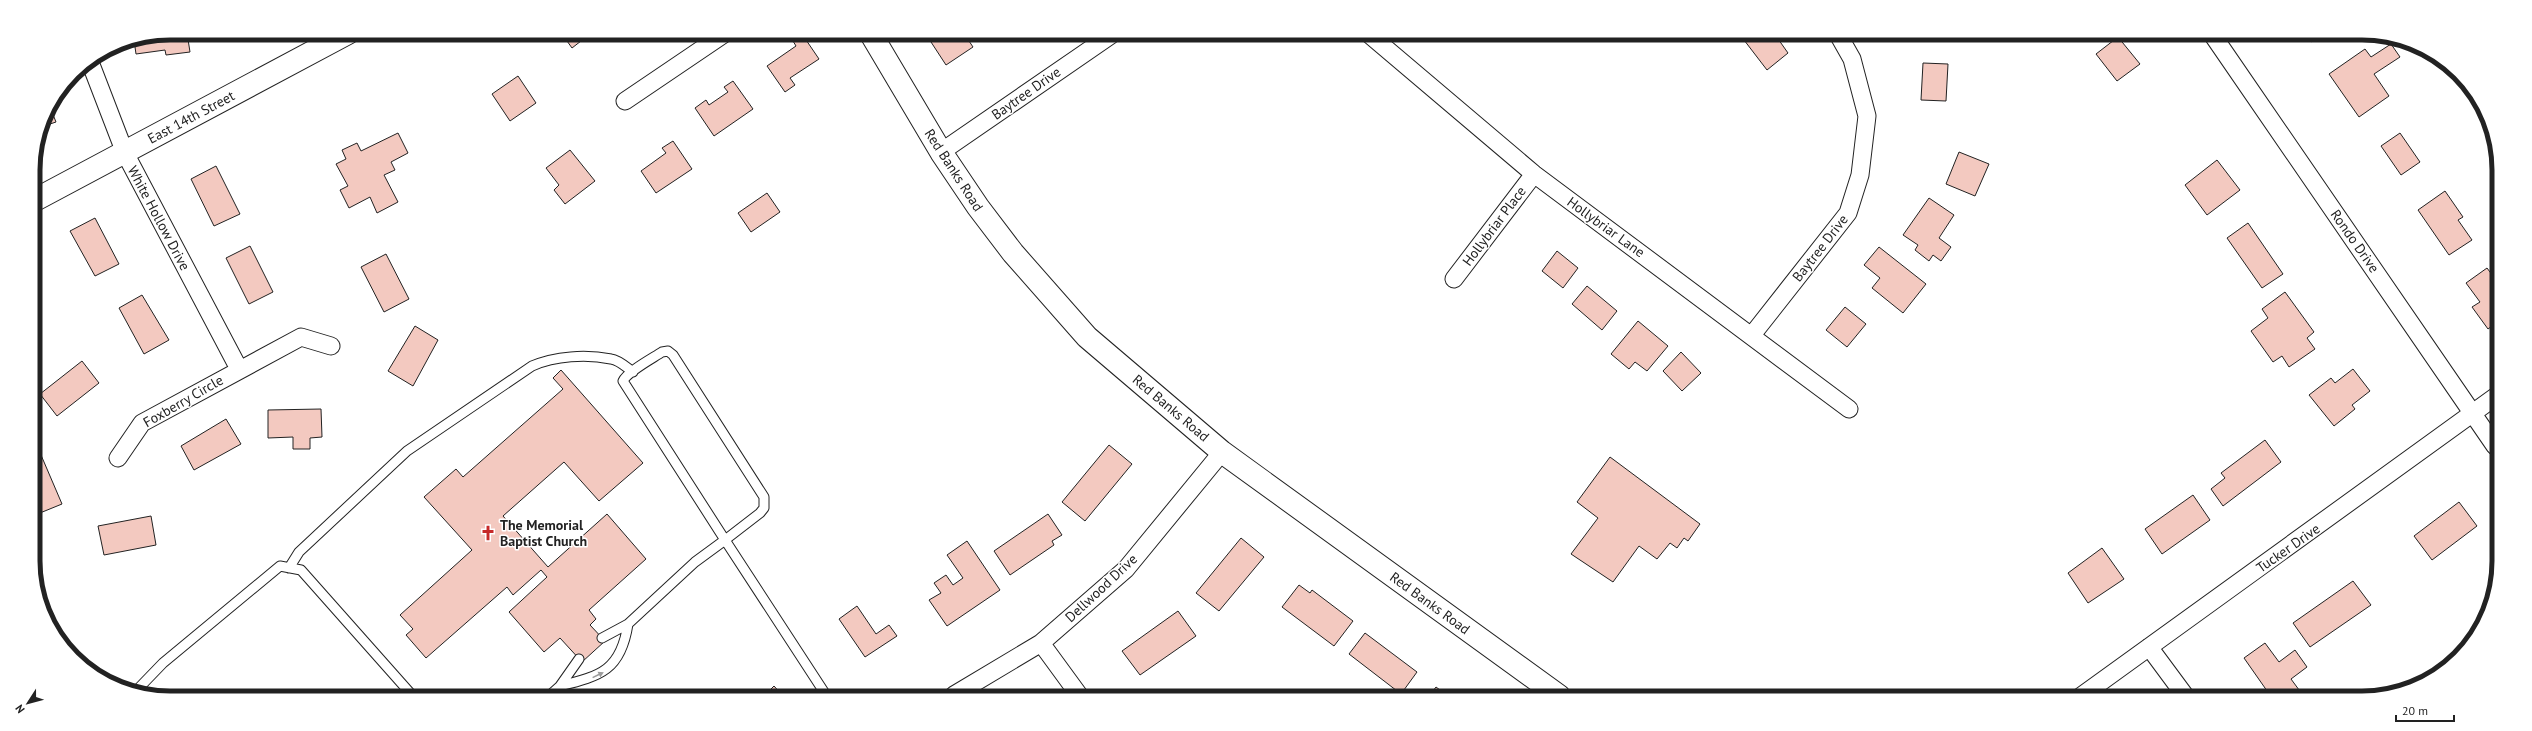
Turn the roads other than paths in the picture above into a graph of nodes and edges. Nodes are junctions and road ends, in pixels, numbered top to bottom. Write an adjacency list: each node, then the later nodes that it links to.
1 (335, 40): 11 (street, East 14th Street)
2 (715, 40): 9 (street)
3 (875, 40): 10 (street, Red Banks Road)
4 (1104, 40): 10 (street, Baytree Drive)
5 (1375, 40): 12 (street, Hollybriar Lane)
6 (1841, 40): 15 (street, Baytree Drive)
7 (2216, 40): 21 (street, Rondo Drive)
8 (92, 66): 11 (street, White Hollow Drive)
9 (625, 101)
10 (941, 152): 23 (street, Red Banks Road)
11 (125, 153): 13 (street, East 14th Street); 17 (street, White Hollow Drive)
12 (1534, 174): 14 (street, Hollybriar Place); 15 (street, Hollybriar Lane)
13 (40, 198)
14 (1454, 279)
15 (1752, 335): 20 (street, Hollybriar Lane)
16 (331, 346): 17 (street, Foxberry Circle)
17 (239, 369): 24 (street, Foxberry Circle)
18 (633, 372): 25 (lane); 25 (lane); 26 (lane)
19 (2492, 399): 21 (street, Tucker Drive)
20 (1849, 409)
21 (2473, 413): 22 (street, Rondo Drive); 30 (street, Tucker Drive)
22 (2492, 442)
23 (1222, 452): 29 (street, Dellwood Drive); 39 (street, Red Banks Road)
24 (118, 458)
25 (725, 540): 27 (lane); 36 (lane)
26 (289, 568): 33 (lane); 34 (lane)
27 (628, 624): 28 (lane); 32 (lane, one-way to 27)
28 (602, 638)
29 (1041, 643): 37 (street, Dellwood Drive); 38 (street)
30 (2148, 647): 40 (street, Tucker Drive); 41 (street)
31 (579, 659): 32 (lane)
32 (560, 686): 35 (lane)
33 (139, 687)
34 (408, 691)
35 (554, 691)
36 (823, 691)
37 (961, 691)
38 (1076, 691)
39 (1552, 691)
40 (2088, 691)
41 (2181, 691)

